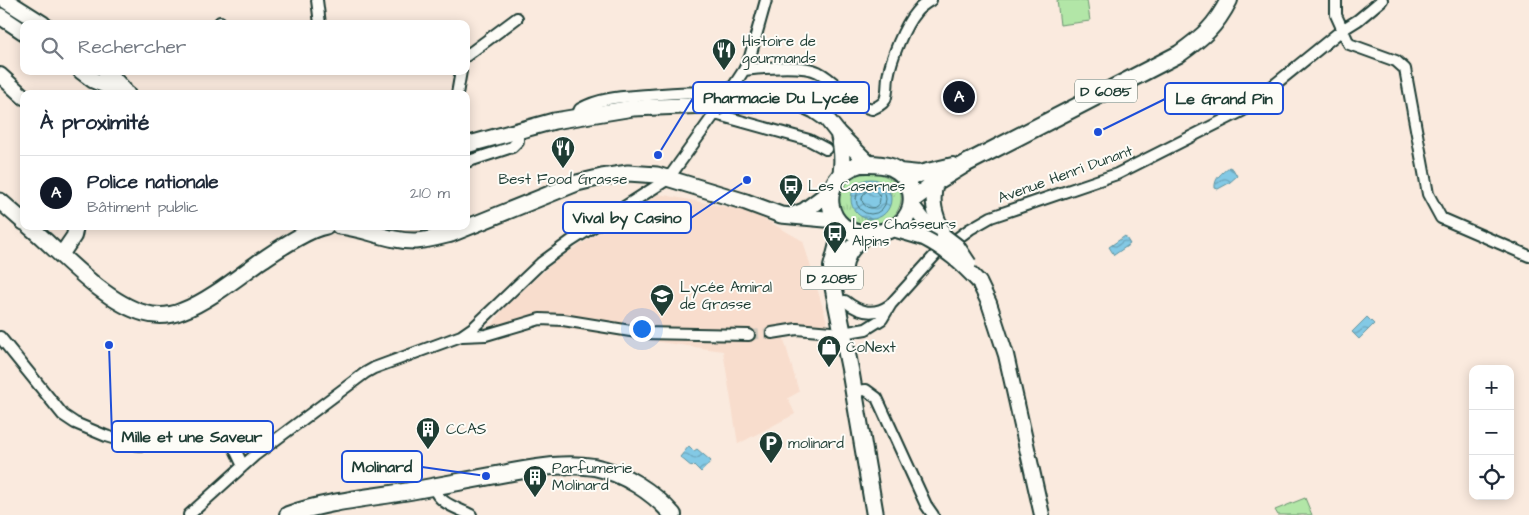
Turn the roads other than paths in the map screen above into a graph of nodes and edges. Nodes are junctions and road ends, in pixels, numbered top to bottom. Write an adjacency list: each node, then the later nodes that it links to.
1 (5, 0): 10 (main road)
2 (317, 0): 11 (street)
3 (766, 0): 15 (street)
4 (931, 0): 15 (street)
5 (1229, 0): 32 (main road, D 6085)
6 (1336, 0): 13 (street)
7 (1382, 0): 13 (street, Avenue Henri Dunant)
8 (0, 16): 12 (main road)
9 (517, 18): 14 (street)
10 (37, 20)
11 (320, 20)
12 (20, 29)
13 (1342, 30): 54 (street); 57 (street, Avenue Henri Dunant)
14 (470, 53)
15 (744, 70): 24 (street)
16 (0, 75): 23 (street)
17 (87, 75): 20 (main road)
18 (110, 75): 21 (main road)
19 (460, 75): 22 (street)
20 (118, 90)
21 (123, 90)
22 (458, 90)
23 (20, 93)
24 (728, 95): 25 (street, bridge); 26 (street)
25 (714, 114): 30 (street); 36 (street)
26 (577, 116): 27 (main road); 28 (main road)
27 (518, 131): 29 (main road); 31 (street)
28 (838, 133): 33 (main road); 35 (main road)
29 (470, 143)
30 (826, 149)
31 (470, 161)
32 (967, 163): 34 (main road, D 6085); 37 (main road, D 6085)
33 (869, 164): 34 (main road); 35 (main road)
34 (899, 172): 40 (main road)
35 (841, 173): 38 (main road)
36 (668, 179): 41 (main road); 44 (main road); 61 (street)
37 (936, 182): 40 (main road, D 6085); 45 (street)
38 (831, 191): 41 (main road); 43 (main road)
39 (0, 201): 42 (main road)
40 (911, 202): 45 (street); 46 (main road)
41 (792, 215): 43 (main road)
42 (20, 218)
43 (838, 222): 52 (main road); 58 (main road, D 2085)
44 (470, 226)
45 (930, 228): 46 (street); 55 (street, bridge); 55 (street, bridge)
46 (893, 229): 52 (main road)
47 (34, 230): 53 (main road)
48 (75, 230): 53 (street)
49 (314, 230): 53 (main road)
50 (358, 230): 51 (main road)
51 (461, 230)
52 (865, 234): 56 (main road, D 2085)
53 (62, 255)
54 (1529, 256)
55 (979, 282): 72 (street)
56 (845, 301): 57 (street, Avenue Henri Dunant); 58 (main road, D 2085)
57 (891, 304): 58 (street, Avenue Henri Dunant)
58 (846, 332): 59 (street, Avenue Henri Dunant); 63 (main road, D 2085)
59 (772, 333)
60 (749, 335): 61 (street)
61 (460, 336): 64 (street)
62 (0, 337): 64 (street)
63 (853, 391): 70 (main road, D 2085); 71 (street)
64 (243, 466): 66 (street)
65 (433, 486): 67 (main road); 68 (street); 69 (main road)
66 (189, 515)
67 (288, 515)
68 (471, 515)
69 (673, 515)
70 (875, 515)
71 (933, 515)
72 (1042, 515)

